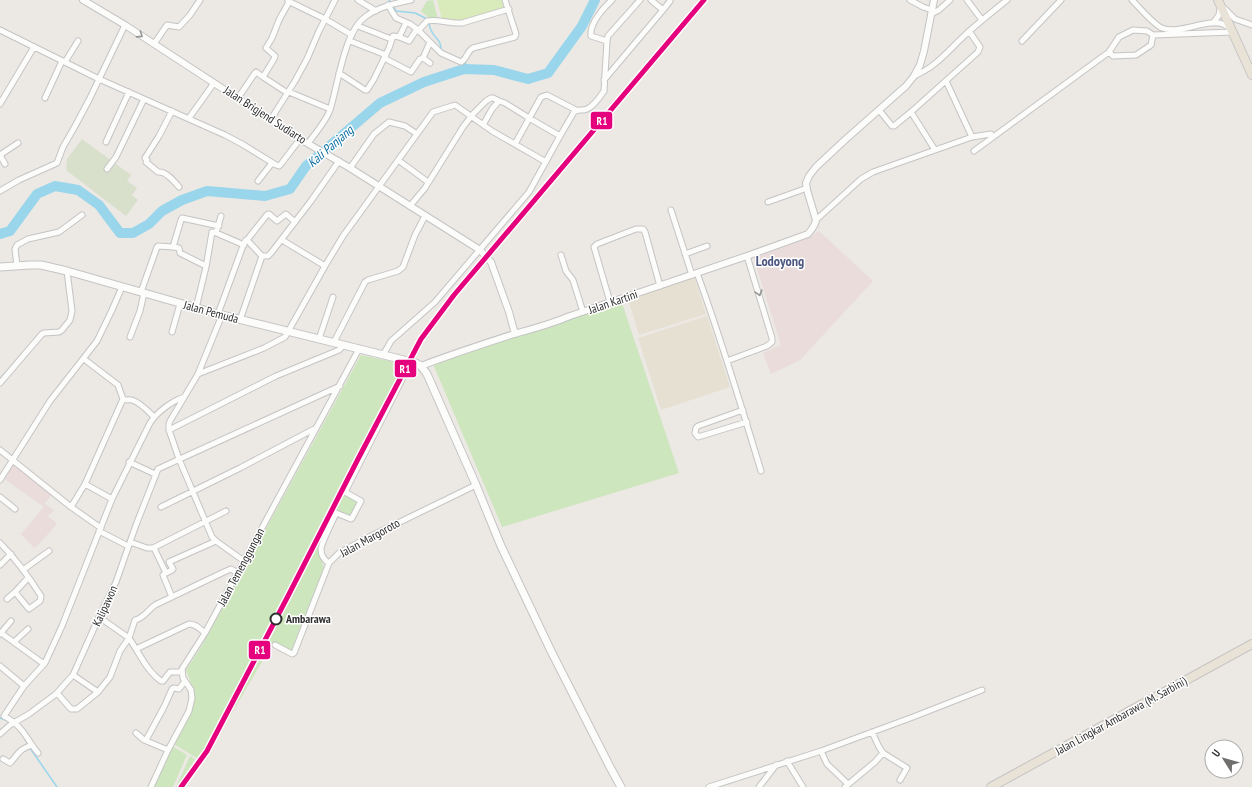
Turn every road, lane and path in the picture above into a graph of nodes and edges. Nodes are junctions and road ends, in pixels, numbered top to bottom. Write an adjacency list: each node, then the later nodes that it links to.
1 (83, 0): 34 (street, Jalan Brigjend Sudiarto)
2 (200, 0): 50 (street)
3 (334, 0): 29 (street)
4 (358, 0): 27 (street)
5 (411, 0): 22 (street)
6 (505, 0): 25 (street)
7 (612, 0): 47 (street)
8 (631, 0): 23 (street)
9 (640, 0): 23 (street)
10 (651, 0): 26 (street)
11 (910, 0): 28 (street)
12 (934, 0): 28 (street)
13 (950, 0): 28 (street)
14 (967, 0): 30 (street)
15 (995, 0): 24 (street)
16 (1007, 0): 24 (street)
17 (1061, 0): 48 (street)
18 (1132, 0): 33 (street)
19 (288, 1): 29 (street); 60 (street)
20 (670, 1): 26 (street)
21 (1219, 2): 31 (street); 33 (street); 40 (highway)
22 (393, 3): 27 (street); 32 (street)
23 (636, 5): 47 (street)
24 (998, 7): 30 (street)
25 (509, 9): 38 (street); 49 (street)
26 (663, 10): 62 (street)
27 (376, 11): 36 (street)
28 (932, 12): 59 (street)
29 (325, 19): 41 (street); 66 (street)
30 (982, 20): 39 (street)
31 (1242, 21): 35 (street); 40 (street)
32 (406, 23): 38 (street); 43 (street)
33 (1213, 23): 40 (street)
34 (125, 25): 50 (street, Jalan Brigjend Sudiarto, one-way to 50); 61 (street)
35 (1252, 25)
36 (358, 26): 41 (street); 44 (street)
37 (0, 30): 51 (street)
38 (418, 30): 43 (street); 49 (street)
39 (969, 31): 59 (street); 63 (street)
40 (1233, 32): 42 (street); 58 (highway)
41 (352, 35): 46 (street)
42 (1153, 35): 52 (street); 52 (street)
43 (399, 37): 44 (street)
44 (391, 39): 53 (street)
45 (78, 40): 55 (street)
46 (350, 41): 53 (street); 57 (street)
47 (607, 41): 62 (street)
48 (1022, 41)
49 (430, 42): 54 (street)
50 (154, 44): 64 (street, Jalan Brigjend Sudiarto)
51 (34, 47): 55 (street); 71 (street)
52 (1109, 52): 92 (street)
53 (385, 57): 54 (street); 57 (street)
54 (422, 58): 56 (street)
55 (64, 61): 61 (street); 67 (street)
56 (430, 63)
57 (339, 73): 72 (street)
58 (1252, 75)
59 (914, 76): 74 (street)
60 (263, 77): 66 (street); 68 (street)
61 (99, 79): 65 (street); 106 (street)
62 (604, 80): 73 (street)
63 (946, 81): 76 (street); 85 (street)
64 (214, 83): 68 (street, Jalan Brigjend Sudiarto); 78 (street)
65 (129, 92): 69 (street); 87 (street)
66 (289, 92): 72 (street); 80 (street)
67 (45, 98)
68 (238, 98): 80 (street, Jalan Brigjend Sudiarto)
69 (144, 99): 75 (street); 100 (street)
70 (499, 101): 77 (street); 79 (street); 81 (street)
71 (0, 104)
72 (330, 109): 89 (street)
73 (576, 110): 79 (street); 84 (street)
74 (878, 110): 76 (street); 105 (street)
75 (172, 111): 78 (street); 103 (street)
76 (911, 112): 91 (street)
77 (470, 117): 81 (street); 82 (street); 102 (street)
78 (189, 118): 97 (street)
79 (529, 118): 84 (street); 90 (street)
80 (271, 119): 86 (street, Jalan Brigjend Sudiarto)
81 (484, 125): 90 (street)
82 (417, 134): 95 (street); 99 (street)
83 (991, 134): 85 (street)
84 (560, 136): 96 (street)
85 (972, 137): 91 (street)
86 (300, 139): 89 (street, Jalan Brigjend Sudiarto); 97 (street)
87 (106, 142)
88 (18, 143): 93 (street)
89 (308, 143): 94 (street, Jalan Brigjend Sudiarto)
90 (515, 144): 96 (street)
91 (935, 150): 113 (street)
92 (974, 151)
93 (0, 155): 98 (street)
94 (337, 160): 99 (street, Jalan Brigjend Sudiarto); 114 (street)
95 (398, 160): 102 (street); 104 (street)
96 (546, 162): 121 (street)
97 (272, 163): 101 (street)
98 (5, 164)
99 (350, 168): 104 (street, Jalan Brigjend Sudiarto)
100 (107, 169)
101 (258, 181)
102 (428, 182): 108 (street)
103 (179, 187)
104 (380, 187): 108 (street, Jalan Brigjend Sudiarto); 128 (street)
105 (807, 188): 107 (street); 113 (street)
106 (0, 191)
107 (768, 202)
108 (410, 206): 112 (street, Jalan Brigjend Sudiarto)
109 (671, 210): 122 (street)
110 (82, 215): 126 (street)
111 (221, 216): 115 (street)
112 (426, 216): 121 (street, Jalan Brigjend Sudiarto); 147 (street)
113 (816, 220): 125 (street, Jalan Kartini)
114 (296, 222): 117 (street); 118 (street)
115 (219, 226): 116 (street); 120 (street)
116 (216, 233): 118 (street); 127 (street)
117 (282, 240): 123 (street); 128 (street)
118 (245, 242): 123 (street); 140 (street)
119 (707, 246): 122 (street)
120 (174, 247): 127 (street); 134 (street)
121 (480, 250): 144 (street, Jalan Brigjend Sudiarto); 150 (street)
122 (685, 254): 131 (street)
123 (262, 256): 141 (street)
124 (561, 256): 139 (street)
125 (747, 256): 131 (street, Jalan Kartini); 152 (street, one-way to 152)
126 (17, 266): 129 (main road, Jalan Pemuda); 130 (main road, Jalan Pemuda)
127 (206, 266): 138 (street)
128 (324, 266): 142 (street)
129 (0, 267)
130 (67, 271): 133 (main road, Jalan Pemuda); 156 (street)
131 (694, 274): 132 (street, Jalan Kartini); 152 (street)
132 (660, 286): 136 (street, Jalan Kartini); 136 (street)
133 (122, 287): 134 (main road, Jalan Pemuda); 151 (street)
134 (143, 293): 137 (main road, Jalan Pemuda); 145 (street)
135 (333, 297): 146 (street)
136 (610, 302): 139 (street, Jalan Kartini)
137 (180, 304): 138 (main road, Jalan Pemuda); 143 (street)
138 (196, 308): 140 (main road, Jalan Pemuda)
139 (583, 312): 144 (street, Jalan Kartini)
140 (220, 315): 141 (main road, Jalan Pemuda); 155 (street)
141 (240, 320): 142 (main road, Jalan Pemuda)
142 (288, 331): 146 (main road, Jalan Pemuda); 155 (street)
143 (172, 332)
144 (515, 334): 154 (street, Jalan Kartini)
145 (130, 337)
146 (319, 338): 147 (main road, Jalan Pemuda)
147 (334, 342): 148 (main road, Jalan Pemuda)
148 (344, 345): 149 (main road, Jalan Pemuda); 164 (street)
149 (359, 349): 150 (main road, Jalan Pemuda); 157 (street, Jalan Temenggungan)
150 (383, 355): 153 (main road, Jalan Pemuda)
151 (84, 358): 159 (street); 166 (street)
152 (727, 361): 160 (street)
153 (408, 362): 154 (main road, Jalan Pemuda); 190 (street)
154 (421, 366): 173 (main road)
155 (198, 374): 158 (street)
156 (0, 383)
157 (340, 386): 163 (street, Jalan Temenggungan); 167 (street)
158 (184, 398): 161 (street); 164 (street)
159 (123, 399): 161 (street); 172 (street)
160 (743, 410): 162 (street); 162 (street)
161 (154, 417): 168 (street)
162 (746, 422): 169 (street)
163 (315, 429): 174 (street); 189 (street, Jalan Temenggungan)
164 (169, 430): 167 (street)
165 (0, 450): 166 (street)
166 (13, 460): 171 (street); 177 (street)
167 (179, 460): 170 (street); 174 (street)
168 (129, 462): 170 (street); 176 (street)
169 (761, 471)
170 (155, 474): 185 (street, Kalipawon)
171 (0, 480)
172 (85, 484): 176 (street); 177 (street)
173 (476, 485): 190 (street, Jalan Margoroto); 235 (main road)
174 (193, 491): 178 (street); 181 (street)
175 (0, 497): 179 (street)
176 (112, 499): 182 (street)
177 (71, 507): 182 (street)
178 (161, 507)
179 (15, 509)
180 (226, 511): 181 (street)
181 (205, 522): 183 (street); 186 (street)
182 (100, 529): 185 (street); 209 (street)
183 (216, 541): 189 (street); 193 (street)
184 (0, 543): 188 (street)
185 (129, 544): 186 (street); 199 (street, Kalipawon)
186 (154, 548): 193 (street)
187 (49, 551): 192 (street)
188 (10, 554): 191 (street); 192 (street)
189 (244, 561): 194 (street, Jalan Temenggungan)
190 (329, 563): 207 (street, Jalan Margoroto)
191 (0, 565)
192 (23, 570): 195 (street)
193 (166, 573): 197 (street)
194 (238, 573): 197 (street); 203 (street, Jalan Temenggungan)
195 (28, 578): 196 (street); 196 (street)
196 (15, 592): 198 (street)
197 (172, 596): 204 (street)
198 (7, 599)
199 (99, 616): 204 (street); 212 (street, Kalipawon)
200 (11, 621): 202 (street)
201 (28, 629): 205 (street)
202 (1, 633): 205 (street)
203 (205, 633): 208 (street); 211 (street, Jalan Temenggungan)
204 (129, 638): 208 (street); 216 (street)
205 (14, 642): 209 (street)
206 (1252, 644): 239 (highway, Jalan Lingkar Ambarawa (M. Sarbini))
207 (275, 645)
208 (136, 649): 211 (street)
209 (44, 664): 214 (street)
210 (0, 666): 214 (street)
211 (182, 672): 213 (street)
212 (73, 675): 216 (street); 217 (street, Kalipawon)
213 (185, 681): 223 (street); 225 (street)
214 (24, 686): 218 (street)
215 (982, 690): 220 (street)
216 (98, 692): 217 (street)
217 (57, 693): 219 (street, Kalipawon)
218 (2, 715): 219 (street)
219 (13, 723): 222 (street, Kalipawon); 224 (street)
220 (872, 732): 226 (street); 228 (street)
221 (136, 733): 223 (street)
222 (0, 734)
223 (146, 740): 225 (street)
224 (29, 746): 227 (street); 229 (street)
225 (168, 750): 234 (street)
226 (821, 751): 230 (street); 233 (street)
227 (38, 753)
228 (883, 753): 232 (street); 233 (street)
229 (1, 759)
230 (787, 761): 231 (street); 238 (street)
231 (776, 764): 236 (street); 237 (street)
232 (900, 780)
233 (846, 785)
234 (151, 787)
235 (621, 787)
236 (709, 787)
237 (759, 787)
238 (803, 787)
239 (991, 787)

